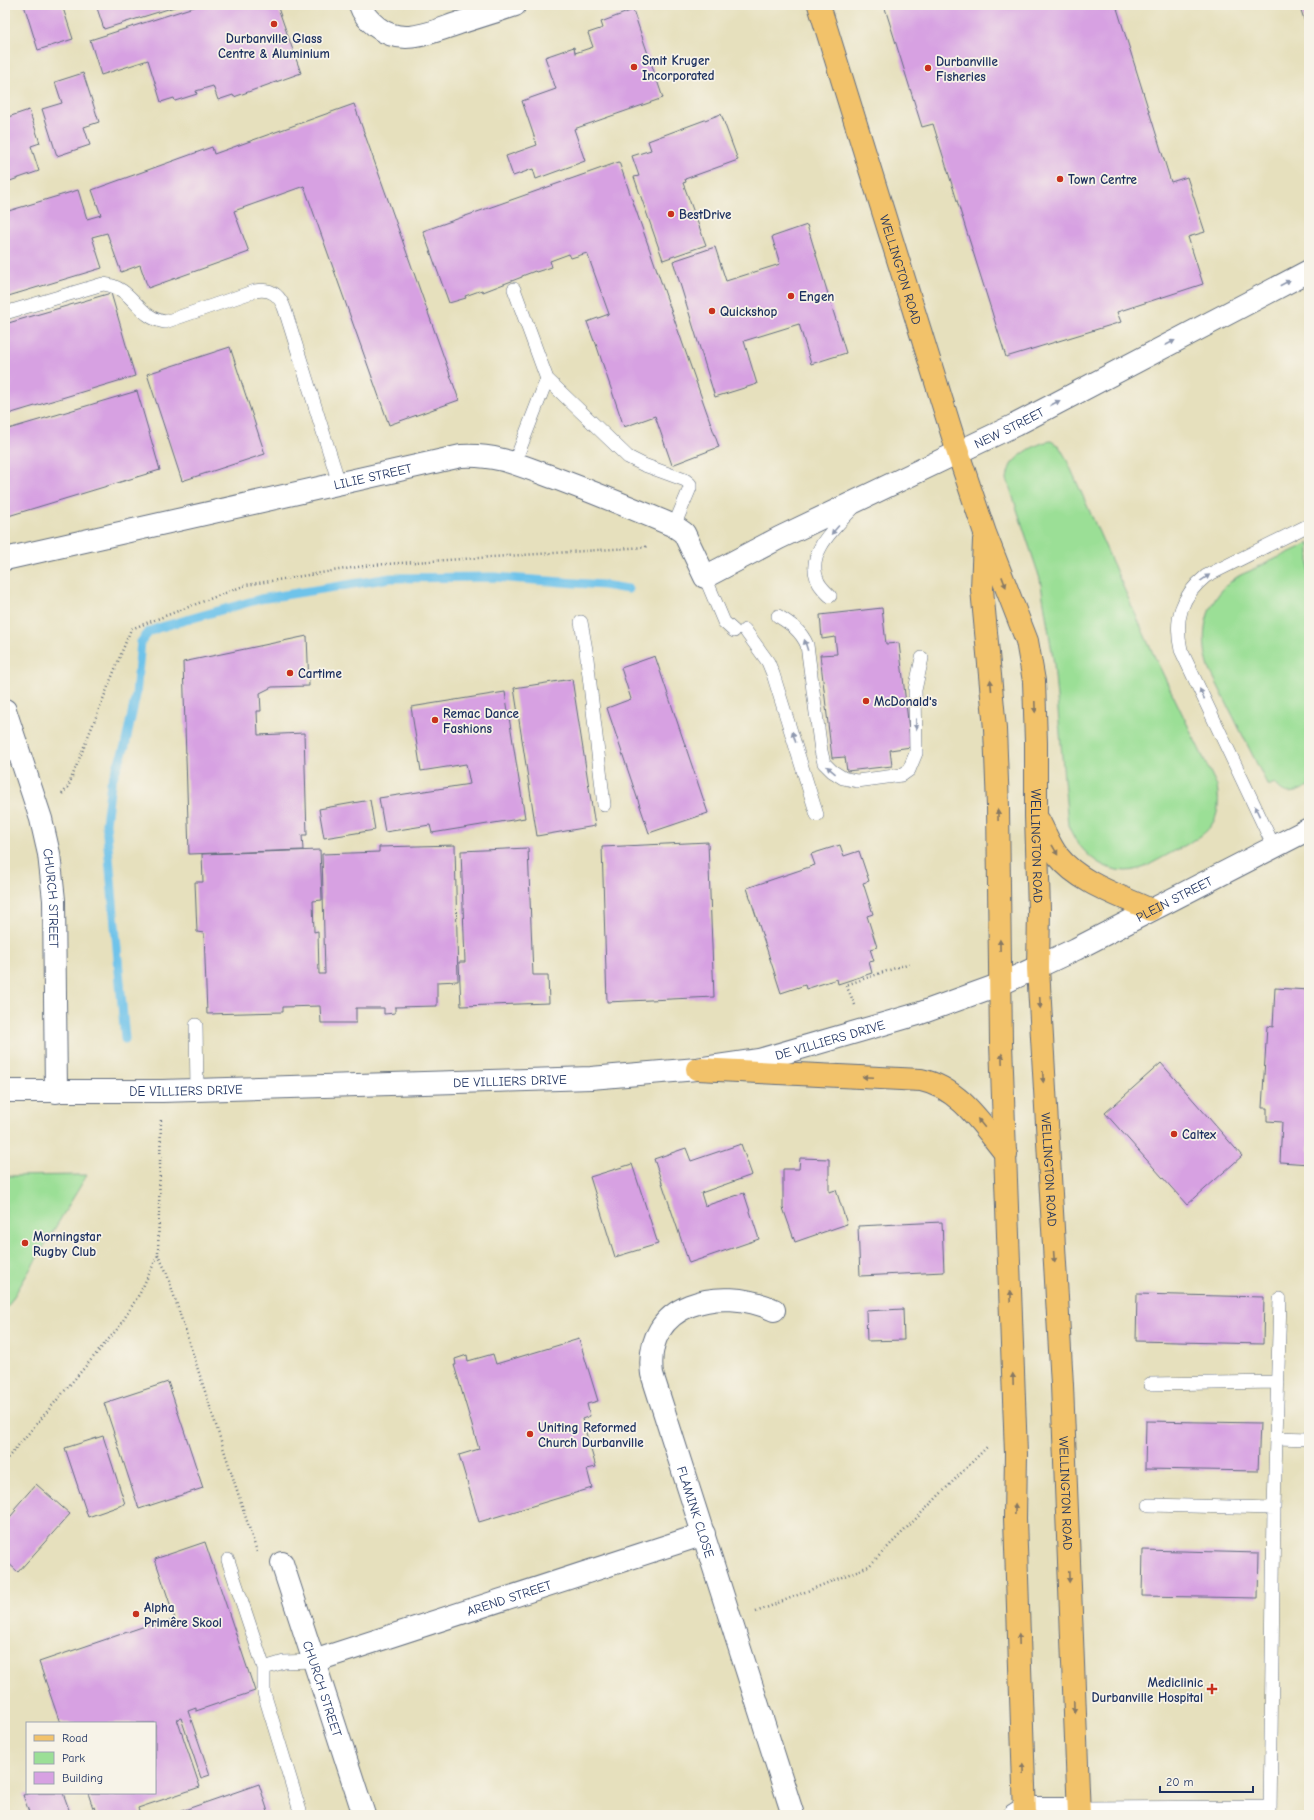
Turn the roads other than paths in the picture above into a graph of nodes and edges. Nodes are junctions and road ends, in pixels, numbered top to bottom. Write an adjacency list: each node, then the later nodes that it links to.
1 (360, 5): 2 (street)
2 (515, 5)
3 (819, 5): 8 (main road, WELLINGTON ROAD)
4 (1309, 271): 8 (street, NEW STREET, one-way to 4)
5 (514, 289): 7 (lane)
6 (5, 313): 10 (lane)
7 (547, 378): 9 (lane); 13 (lane)
8 (958, 453): 11 (street, NEW STREET); 14 (main road, WELLINGTON ROAD)
9 (514, 464): 10 (street, LILIE STREET); 13 (street, LILIE STREET)
10 (339, 483): 15 (street, LILIE STREET)
11 (860, 500): 16 (street, NEW STREET); 17 (lane, one-way to 17)
12 (1309, 525): 26 (lane, one-way to 12)
13 (674, 526): 16 (street, LILIE STREET)
14 (985, 533): 24 (main road, WELLINGTON ROAD, one-way to 24); 29 (main road, WELLINGTON ROAD, one-way to 14)
15 (5, 559)
16 (705, 577): 23 (lane, one-way to 16)
17 (830, 596)
18 (778, 616): 20 (lane, one-way to 18)
19 (581, 622): 22 (lane)
20 (922, 658)
21 (5, 710): 34 (street, CHURCH STREET)
22 (604, 804)
23 (817, 815)
24 (1036, 816): 27 (main road, one-way to 27); 28 (main road, WELLINGTON ROAD)
25 (1309, 829): 26 (street, PLEIN STREET)
26 (1274, 847): 27 (street, PLEIN STREET)
27 (1151, 910): 28 (street, PLEIN STREET)
28 (1038, 968): 29 (street, PLEIN STREET); 50 (main road, WELLINGTON ROAD, one-way to 50)
29 (1001, 984): 31 (street, DE VILLIERS DRIVE); 35 (main road, WELLINGTON ROAD, one-way to 29)
30 (196, 1025): 32 (lane)
31 (697, 1069): 32 (street, DE VILLIERS DRIVE); 35 (main road, one-way to 31)
32 (197, 1090): 34 (street, DE VILLIERS DRIVE)
33 (5, 1091): 34 (street, DE VILLIERS DRIVE)
34 (56, 1092)
35 (1006, 1154): 52 (main road, WELLINGTON ROAD, one-way to 35)
36 (1280, 1299): 38 (lane)
37 (774, 1310): 44 (street, FLAMINK CLOSE)
38 (1278, 1382): 39 (lane); 40 (lane)
39 (1150, 1384)
40 (1276, 1438): 41 (lane); 43 (lane)
41 (1309, 1439)
42 (1149, 1505): 43 (lane)
43 (1274, 1508): 51 (lane)
44 (704, 1534): 47 (street, AREND STREET); 54 (street, FLAMINK CLOSE)
45 (228, 1560): 48 (lane)
46 (282, 1563): 47 (street, CHURCH STREET)
47 (314, 1661): 48 (lane); 53 (street, CHURCH STREET)
48 (264, 1668): 49 (lane)
49 (300, 1811)
50 (1078, 1811): 51 (lane); 52 (street)
51 (1270, 1811)
52 (1021, 1813)
53 (364, 1815)
54 (793, 1815)

